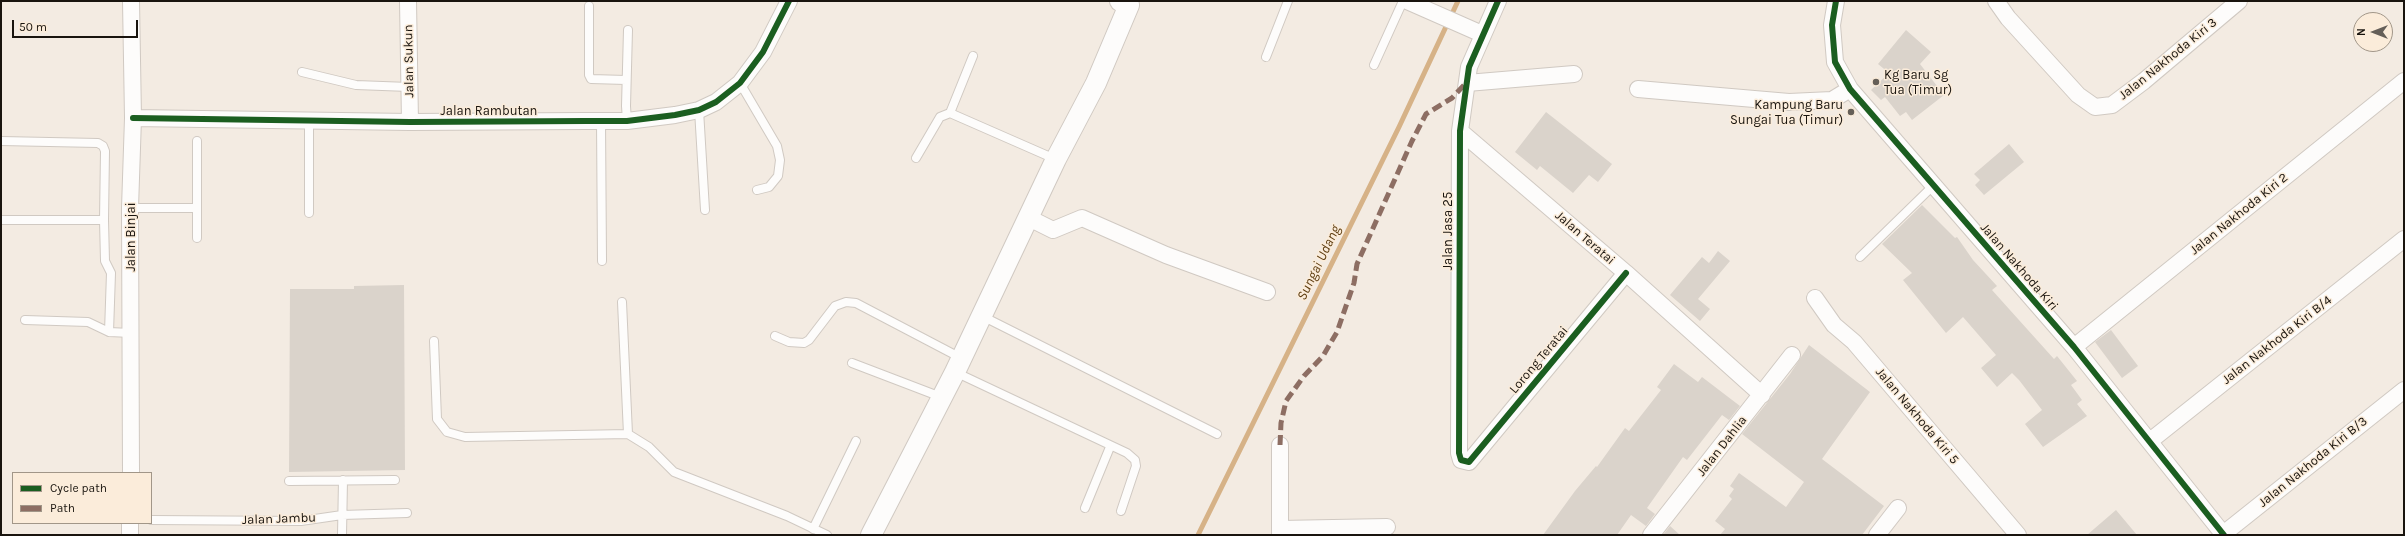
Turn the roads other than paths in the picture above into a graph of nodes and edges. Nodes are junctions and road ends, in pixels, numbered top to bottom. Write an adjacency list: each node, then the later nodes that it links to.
1 (131, 1): 28 (street, Jalan Binjai)
2 (408, 1): 23 (street, Jalan Sukun)
3 (789, 1): 21 (street, Jalan Rambutan)
4 (1288, 1): 15 (lane)
5 (1498, 1): 13 (street, Jalan Jasa 25)
6 (1836, 1): 25 (street, Jalan Nakhoda Kiri)
7 (1996, 1): 8 (street, Jalan Nakhoda Kiri 3)
8 (2239, 1)
9 (1127, 2): 37 (street)
10 (1412, 3): 13 (street); 16 (lane)
11 (589, 6): 19 (lane)
12 (628, 30): 19 (lane)
13 (1482, 34): 22 (street, Jalan Jasa 25)
14 (973, 56): 27 (lane)
15 (1266, 57)
16 (1374, 65)
17 (302, 72): 23 (lane)
18 (1574, 74): 22 (street)
19 (626, 80): 31 (lane)
20 (2404, 81): 61 (street, Jalan Nakhoda Kiri 2)
21 (740, 83): 26 (street, Jalan Rambutan); 39 (lane)
22 (1467, 83): 33 (street, Jalan Jasa 25)
23 (409, 87): 32 (street, Jalan Sukun)
24 (1638, 89): 25 (street)
25 (1850, 89): 38 (street, Jalan Nakhoda Kiri)
26 (699, 110): 31 (street, Jalan Rambutan); 42 (lane)
27 (950, 113): 36 (lane); 37 (lane)
28 (133, 118): 29 (street, Jalan Rambutan); 40 (street, Jalan Binjai)
29 (309, 121): 32 (street, Jalan Rambutan); 43 (lane)
30 (601, 121): 31 (street, Jalan Rambutan); 32 (street, Jalan Rambutan); 50 (lane)
31 (627, 121)
32 (410, 122)
33 (1460, 131): 51 (street, Jalan Teratai); 74 (street, Jalan Jasa 25)
34 (1, 141): 46 (lane)
35 (197, 141): 41 (lane)
36 (916, 158)
37 (1056, 159): 44 (street)
38 (1934, 185): 49 (lane); 61 (street, Jalan Nakhoda Kiri)
39 (757, 190)
40 (130, 208): 41 (lane); 58 (street, Jalan Binjai)
41 (197, 208): 47 (lane)
42 (705, 210)
43 (309, 212)
44 (1029, 218): 52 (street); 55 (street)
45 (1, 220): 46 (lane)
46 (104, 220): 57 (lane)
47 (197, 238)
48 (2404, 239): 70 (street, Jalan Nakhoda Kiri B/4)
49 (1860, 257)
50 (602, 261)
51 (1626, 273): 66 (street, Jalan Teratai); 74 (street, Lorong Teratai)
52 (1267, 292)
53 (1815, 298): 95 (street, Jalan Nakhoda Kiri 5)
54 (622, 302): 68 (lane)
55 (982, 316): 64 (street); 69 (lane)
56 (25, 320): 57 (lane)
57 (109, 332): 58 (lane)
58 (131, 333): 75 (street, Jalan Binjai)
59 (775, 336): 64 (lane)
60 (434, 341): 68 (lane)
61 (2074, 347): 70 (street, Jalan Nakhoda Kiri)
62 (1792, 355): 66 (street, Jalan Dahlia)
63 (852, 363): 67 (lane)
64 (959, 365): 67 (street); 73 (lane)
65 (2404, 390): 96 (street, Jalan Nakhoda Kiri B/3)
66 (1762, 395): 93 (street, Jalan Dahlia)
67 (941, 398): 92 (street)
68 (628, 434): 87 (lane)
69 (1217, 434)
70 (2150, 440): 96 (street, Jalan Nakhoda Kiri)
71 (856, 441): 87 (lane)
72 (1280, 445): 88 (street)
73 (1110, 447): 79 (lane); 81 (lane)
74 (1469, 462)
75 (131, 472)
76 (343, 480): 77 (lane); 78 (lane); 83 (lane)
77 (395, 480)
78 (289, 481)
79 (1085, 508)
80 (1898, 508): 94 (street)
81 (1121, 511)
82 (406, 514): 83 (lane, Jalan Jambu)
83 (342, 515): 84 (lane, Jalan Jambu); 90 (lane)
84 (152, 520)
85 (130, 524): 89 (street)
86 (1387, 527): 88 (street)
87 (813, 529): 91 (lane)
88 (1280, 532)
89 (130, 535)
90 (342, 535)
91 (827, 535)
92 (870, 535)
93 (1651, 535)
94 (1877, 535)
95 (2018, 535)
96 (2223, 535)

